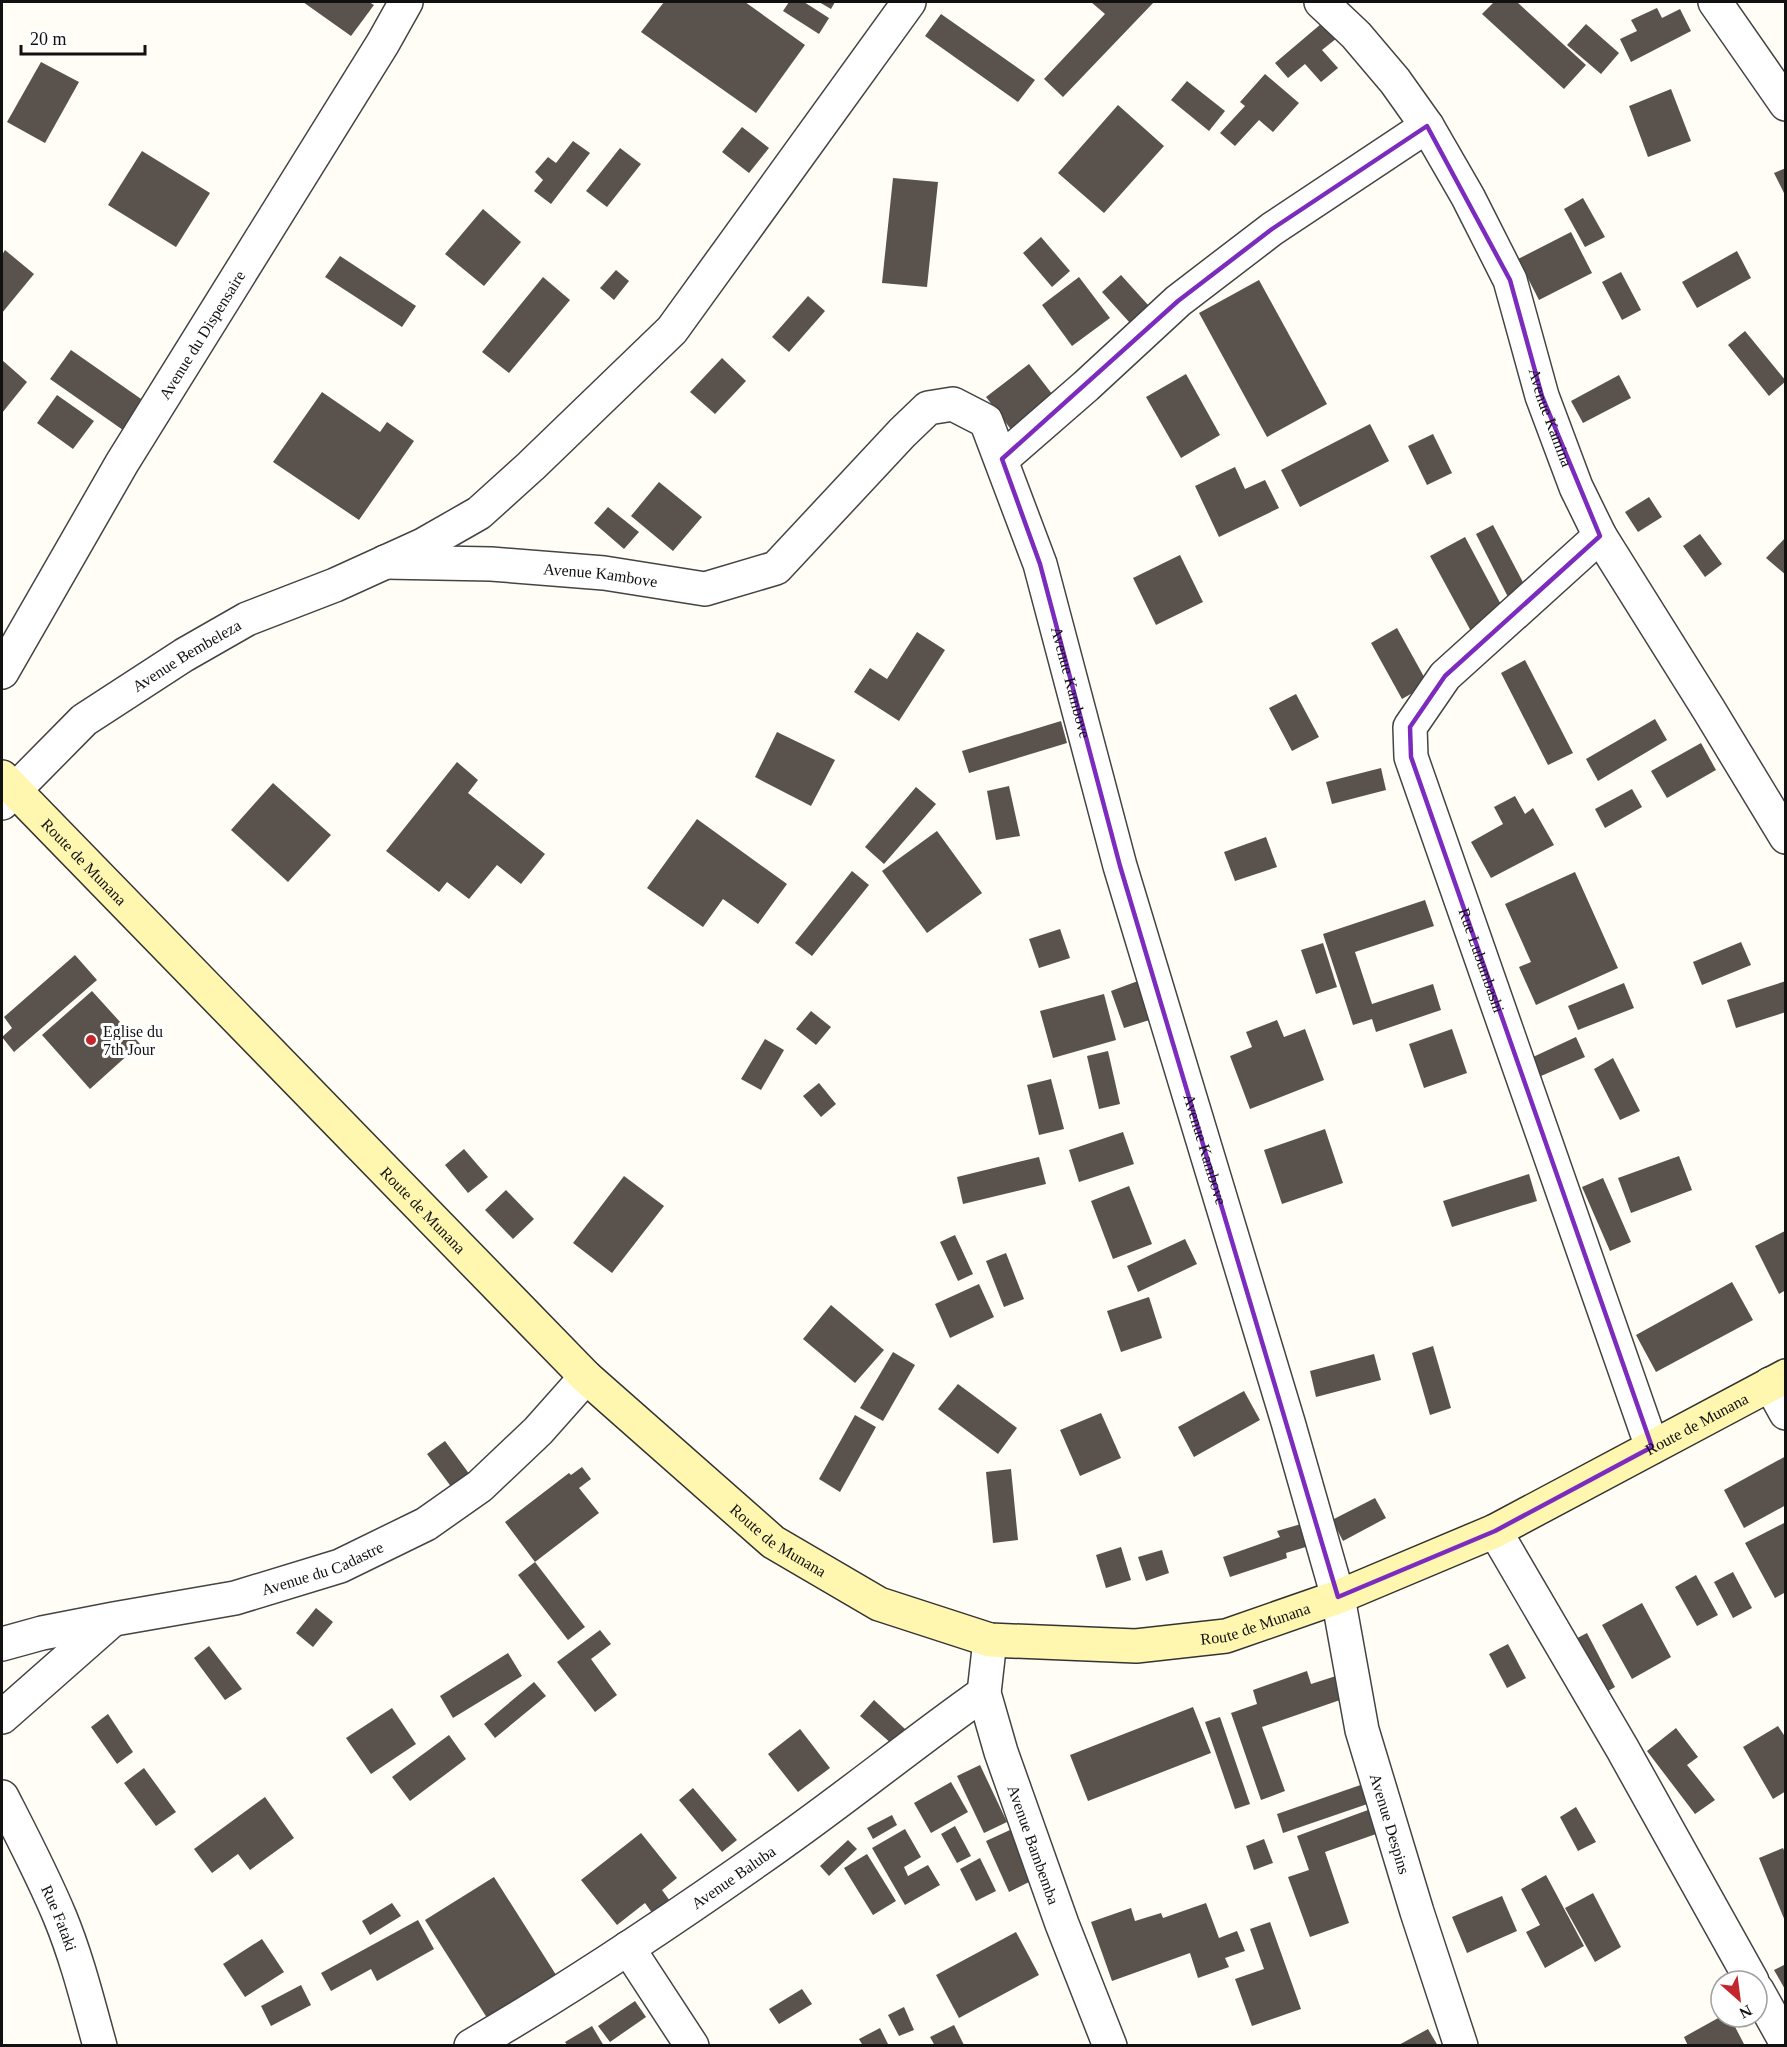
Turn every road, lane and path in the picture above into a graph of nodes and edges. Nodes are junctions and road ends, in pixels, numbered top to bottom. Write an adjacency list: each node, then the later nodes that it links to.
1 (406, 2): 10 (street, Avenue du Dispensaire)
2 (909, 2): 9 (street, Avenue Bembeleza)
3 (1322, 2): 6 (street, Avenue Kamina)
4 (1715, 2): 5 (street)
5 (1785, 104)
6 (1427, 126): 7 (street); 8 (street, Avenue Kamina)
7 (1002, 459): 9 (street, Avenue Kambove); 18 (street, Avenue Kambove)
8 (1600, 536): 12 (street, Avenue Kamina); 16 (street, Rue Lubumbashi)
9 (385, 562): 11 (street, Avenue Bembeleza)
10 (2, 672)
11 (6, 790): 13 (main road, Route de Munana)
12 (1785, 837)
13 (586, 1377): 19 (street, Avenue du Cadastre); 20 (main road, Route de Munana)
14 (1778, 1380): 15 (street); 16 (main road, Route de Munana)
15 (1785, 1413)
16 (1652, 1447): 17 (main road, Route de Munana)
17 (1495, 1531): 18 (main road, Route de Munana); 26 (street)
18 (1338, 1597): 20 (main road, Route de Munana); 33 (street, Avenue Despins)
19 (114, 1619): 21 (street, Avenue du Cadastre); 23 (street)
20 (990, 1640): 22 (street, Avenue Bambemba)
21 (2, 1644)
22 (984, 1693): 25 (street, Avenue Baluba); 32 (street, Avenue Bambemba)
23 (2, 1717)
24 (2, 1797): 29 (street, Rue Fataki)
25 (628, 1948): 30 (street, Avenue Baluba); 31 (street)
26 (1745, 1969)
27 (1769, 2012): 28 (street)
28 (1785, 2042)
29 (100, 2046)
30 (471, 2046)
31 (692, 2046)
32 (1110, 2046)
33 (1461, 2046)

